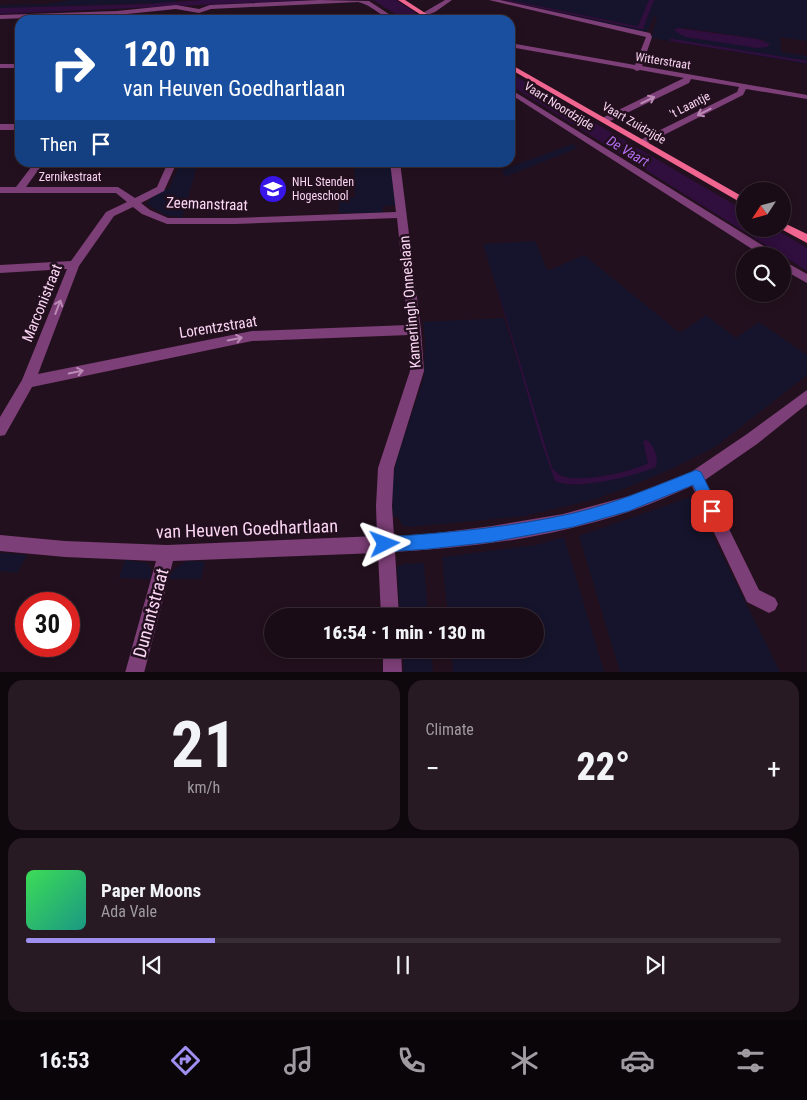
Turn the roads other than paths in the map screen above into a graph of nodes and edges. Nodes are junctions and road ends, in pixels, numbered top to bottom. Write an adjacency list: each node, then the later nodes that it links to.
1 (362, 0): 5 (street); 9 (street)
2 (401, 0): 6 (main road)
3 (449, 0): 6 (street)
4 (492, 0): 18 (street)
5 (199, 11): 7 (street); 8 (street)
6 (424, 14)
7 (70, 15)
8 (197, 15)
9 (387, 15)
10 (15, 17): 11 (street)
11 (0, 18)
12 (515, 47): 18 (street, Witterstraat)
13 (15, 60): 14 (street)
14 (0, 61)
15 (0, 66): 16 (street)
16 (15, 66)
17 (515, 69): 23 (main road, Vaart Zuidzijde)
18 (637, 69): 19 (street, Witterstraat)
19 (688, 77): 20 (street, Witterstraat); 23 (street, one-way to 19)
20 (743, 86): 22 (street, Witterstraat); 26 (street, 't Laantje, one-way to 26)
21 (515, 94): 37 (street, Vaart Noordzijde)
22 (807, 97)
23 (605, 120): 26 (main road, Vaart Zuidzijde)
24 (0, 127): 25 (street)
25 (15, 127)
26 (647, 140): 32 (main road, Vaart Zuidzijde)
27 (36, 167): 31 (street)
28 (171, 167): 33 (street, Marconistraat)
29 (396, 167): 34 (street, Kamerlingh Onneslaan)
30 (0, 190): 31 (street, Zernikestraat)
31 (19, 190): 33 (street, Zernikestraat)
32 (736, 196)
33 (136, 202): 34 (street, Zeemanstraat); 38 (street, Marconistraat)
34 (402, 215): 42 (street, Kamerlingh Onneslaan)
35 (791, 230): 36 (main road)
36 (807, 239)
37 (756, 247)
38 (74, 265): 39 (street); 43 (street, Marconistraat, one-way to 38)
39 (0, 269)
40 (791, 269): 41 (street)
41 (807, 279)
42 (415, 330): 43 (street, Lorentzstraat, one-way to 42); 48 (street, Kamerlingh Onneslaan)
43 (28, 382): 45 (street, Marconistraat)
44 (804, 402): 46 (street, van Heuven Goedhartlaan)
45 (0, 430)
46 (696, 477): 48 (street, van Heuven Goedhartlaan); 50 (street)
47 (0, 543): 49 (street, van Heuven Goedhartlaan)
48 (385, 544): 49 (street, van Heuven Goedhartlaan); 51 (street, Kamerlingh Onneslaan)
49 (168, 553): 53 (street, Dunantstraat)
50 (769, 604)
51 (389, 608)
52 (392, 658): 54 (street)
53 (134, 672)
54 (393, 672)

